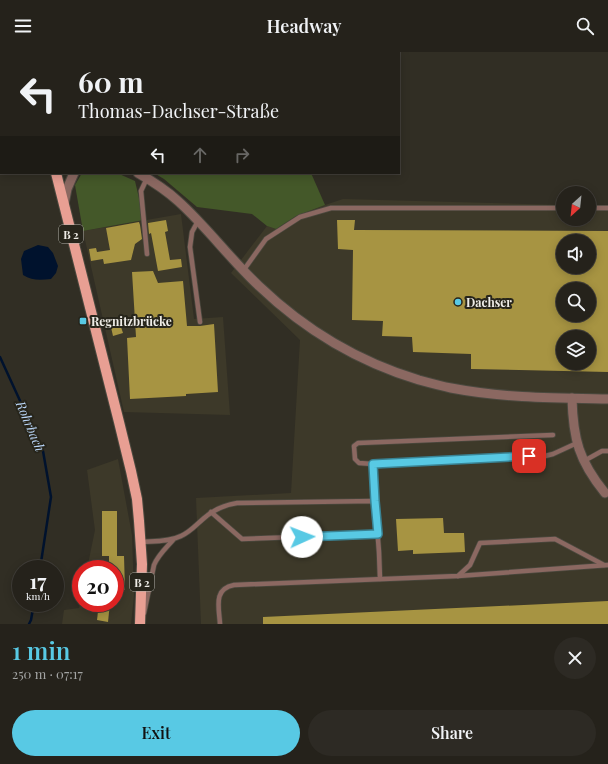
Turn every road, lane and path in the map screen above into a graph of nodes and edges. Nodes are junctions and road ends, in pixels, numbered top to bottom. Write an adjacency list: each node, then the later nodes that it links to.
1 (56, 174): 5 (main road, B 2)
2 (74, 174): 5 (street)
3 (140, 174): 4 (street)
4 (147, 178): 9 (street); 10 (lane)
5 (64, 204): 25 (main road, B 2)
6 (556, 208): 11 (lane)
7 (596, 208): 8 (lane)
8 (608, 208)
9 (198, 221): 11 (street); 12 (lane)
10 (147, 254)
11 (243, 271): 13 (street)
12 (200, 322)
13 (572, 398): 14 (street); 16 (street)
14 (608, 399)
15 (553, 435): 19 (lane)
16 (577, 442): 18 (street); 19 (lane)
17 (608, 451): 18 (lane)
18 (584, 462): 20 (street)
19 (373, 464): 21 (lane)
20 (605, 493)
21 (375, 501): 22 (lane); 23 (lane)
22 (212, 512): 23 (lane); 24 (lane)
23 (378, 534): 28 (lane)
24 (174, 539): 25 (lane); 29 (lane)
25 (141, 542): 29 (main road, B 2)
26 (606, 565): 27 (lane); 27 (lane)
27 (458, 576): 28 (lane)
28 (380, 580): 30 (lane)
29 (140, 623)
30 (220, 624)

